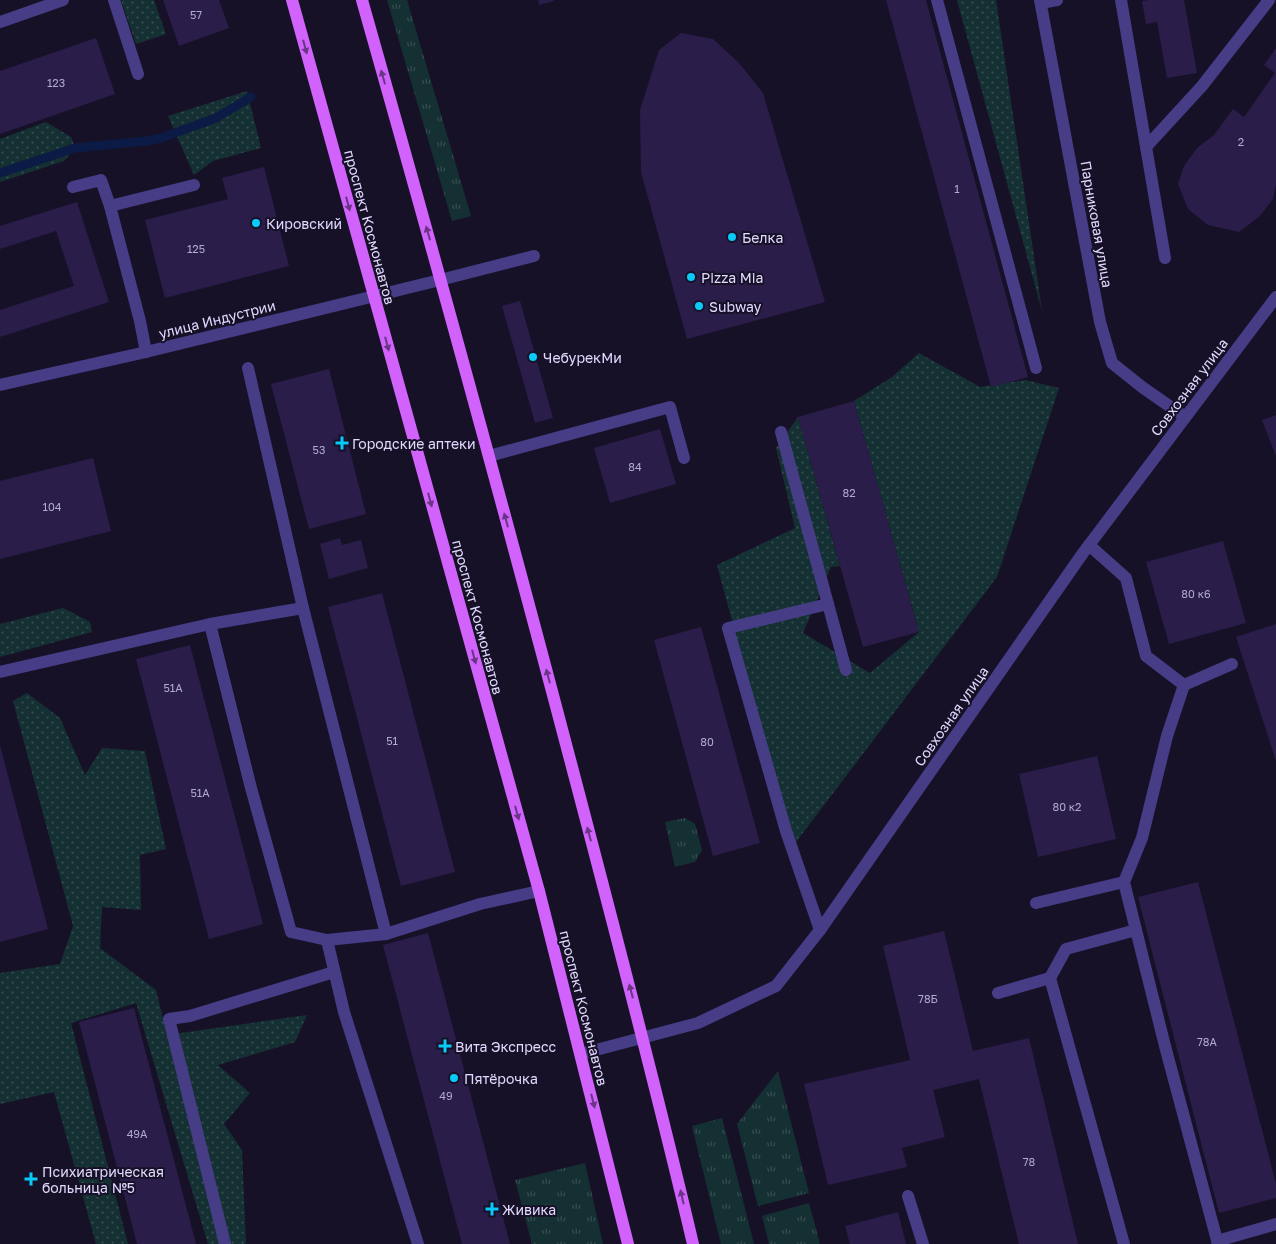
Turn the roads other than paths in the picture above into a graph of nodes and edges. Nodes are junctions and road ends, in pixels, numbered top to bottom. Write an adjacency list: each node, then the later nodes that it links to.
1 (63, 0): 10 (street)
2 (114, 0): 11 (street)
3 (292, 0): 19 (main road, проспект Космонавтов, one-way to 19)
4 (362, 0): 18 (main road, one-way to 4)
5 (937, 0): 23 (street)
6 (1057, 0): 9 (street)
7 (1120, 0): 12 (street)
8 (1269, 0): 12 (street)
9 (1040, 1): 25 (street, Парниковая улица)
10 (0, 22)
11 (138, 74)
12 (1146, 146): 17 (street)
13 (194, 185): 15 (street)
14 (73, 187): 15 (street)
15 (110, 206): 21 (street)
16 (534, 256): 18 (street, улица Индустрии)
17 (1166, 258)
18 (440, 280): 19 (street, улица Индустрии); 27 (main road)
19 (374, 297): 21 (street, улица Индустрии); 38 (main road, проспект Космонавтов, one-way to 38)
20 (1276, 297): 25 (street, Совхозная улица)
21 (146, 352): 24 (street, улица Индустрии)
22 (248, 368): 31 (street)
23 (1036, 368)
24 (0, 385)
25 (1185, 417): 29 (street, Совхозная улица)
26 (781, 432): 30 (street)
27 (489, 456): 28 (street); 47 (main road, one-way to 27)
28 (684, 458)
29 (1089, 545): 36 (street); 40 (street, Совхозная улица)
30 (828, 604): 34 (street); 40 (street)
31 (303, 608): 32 (street); 42 (street)
32 (210, 624): 35 (street); 43 (street)
33 (1232, 664): 36 (street)
34 (846, 670)
35 (0, 672)
36 (1184, 685): 37 (street)
37 (1124, 882): 39 (street); 41 (street)
38 (539, 891): 42 (street); 48 (main road, проспект Космонавтов)
39 (1036, 904)
40 (820, 930): 47 (street, Совхозная улица)
41 (1136, 930): 45 (street); 51 (street)
42 (386, 934): 43 (street)
43 (327, 940): 44 (street)
44 (334, 972): 52 (street); 53 (street)
45 (1050, 978): 46 (street); 57 (street)
46 (998, 992)
47 (643, 1038): 48 (street, Совхозная улица); 55 (main road, one-way to 47)
48 (581, 1054): 54 (main road, проспект Космонавтов, one-way to 54)
49 (908, 1196): 56 (street)
50 (1276, 1224): 51 (street)
51 (1217, 1242)
52 (224, 1244)
53 (418, 1244)
54 (628, 1244)
55 (693, 1244)
56 (923, 1244)
57 (1124, 1244)

